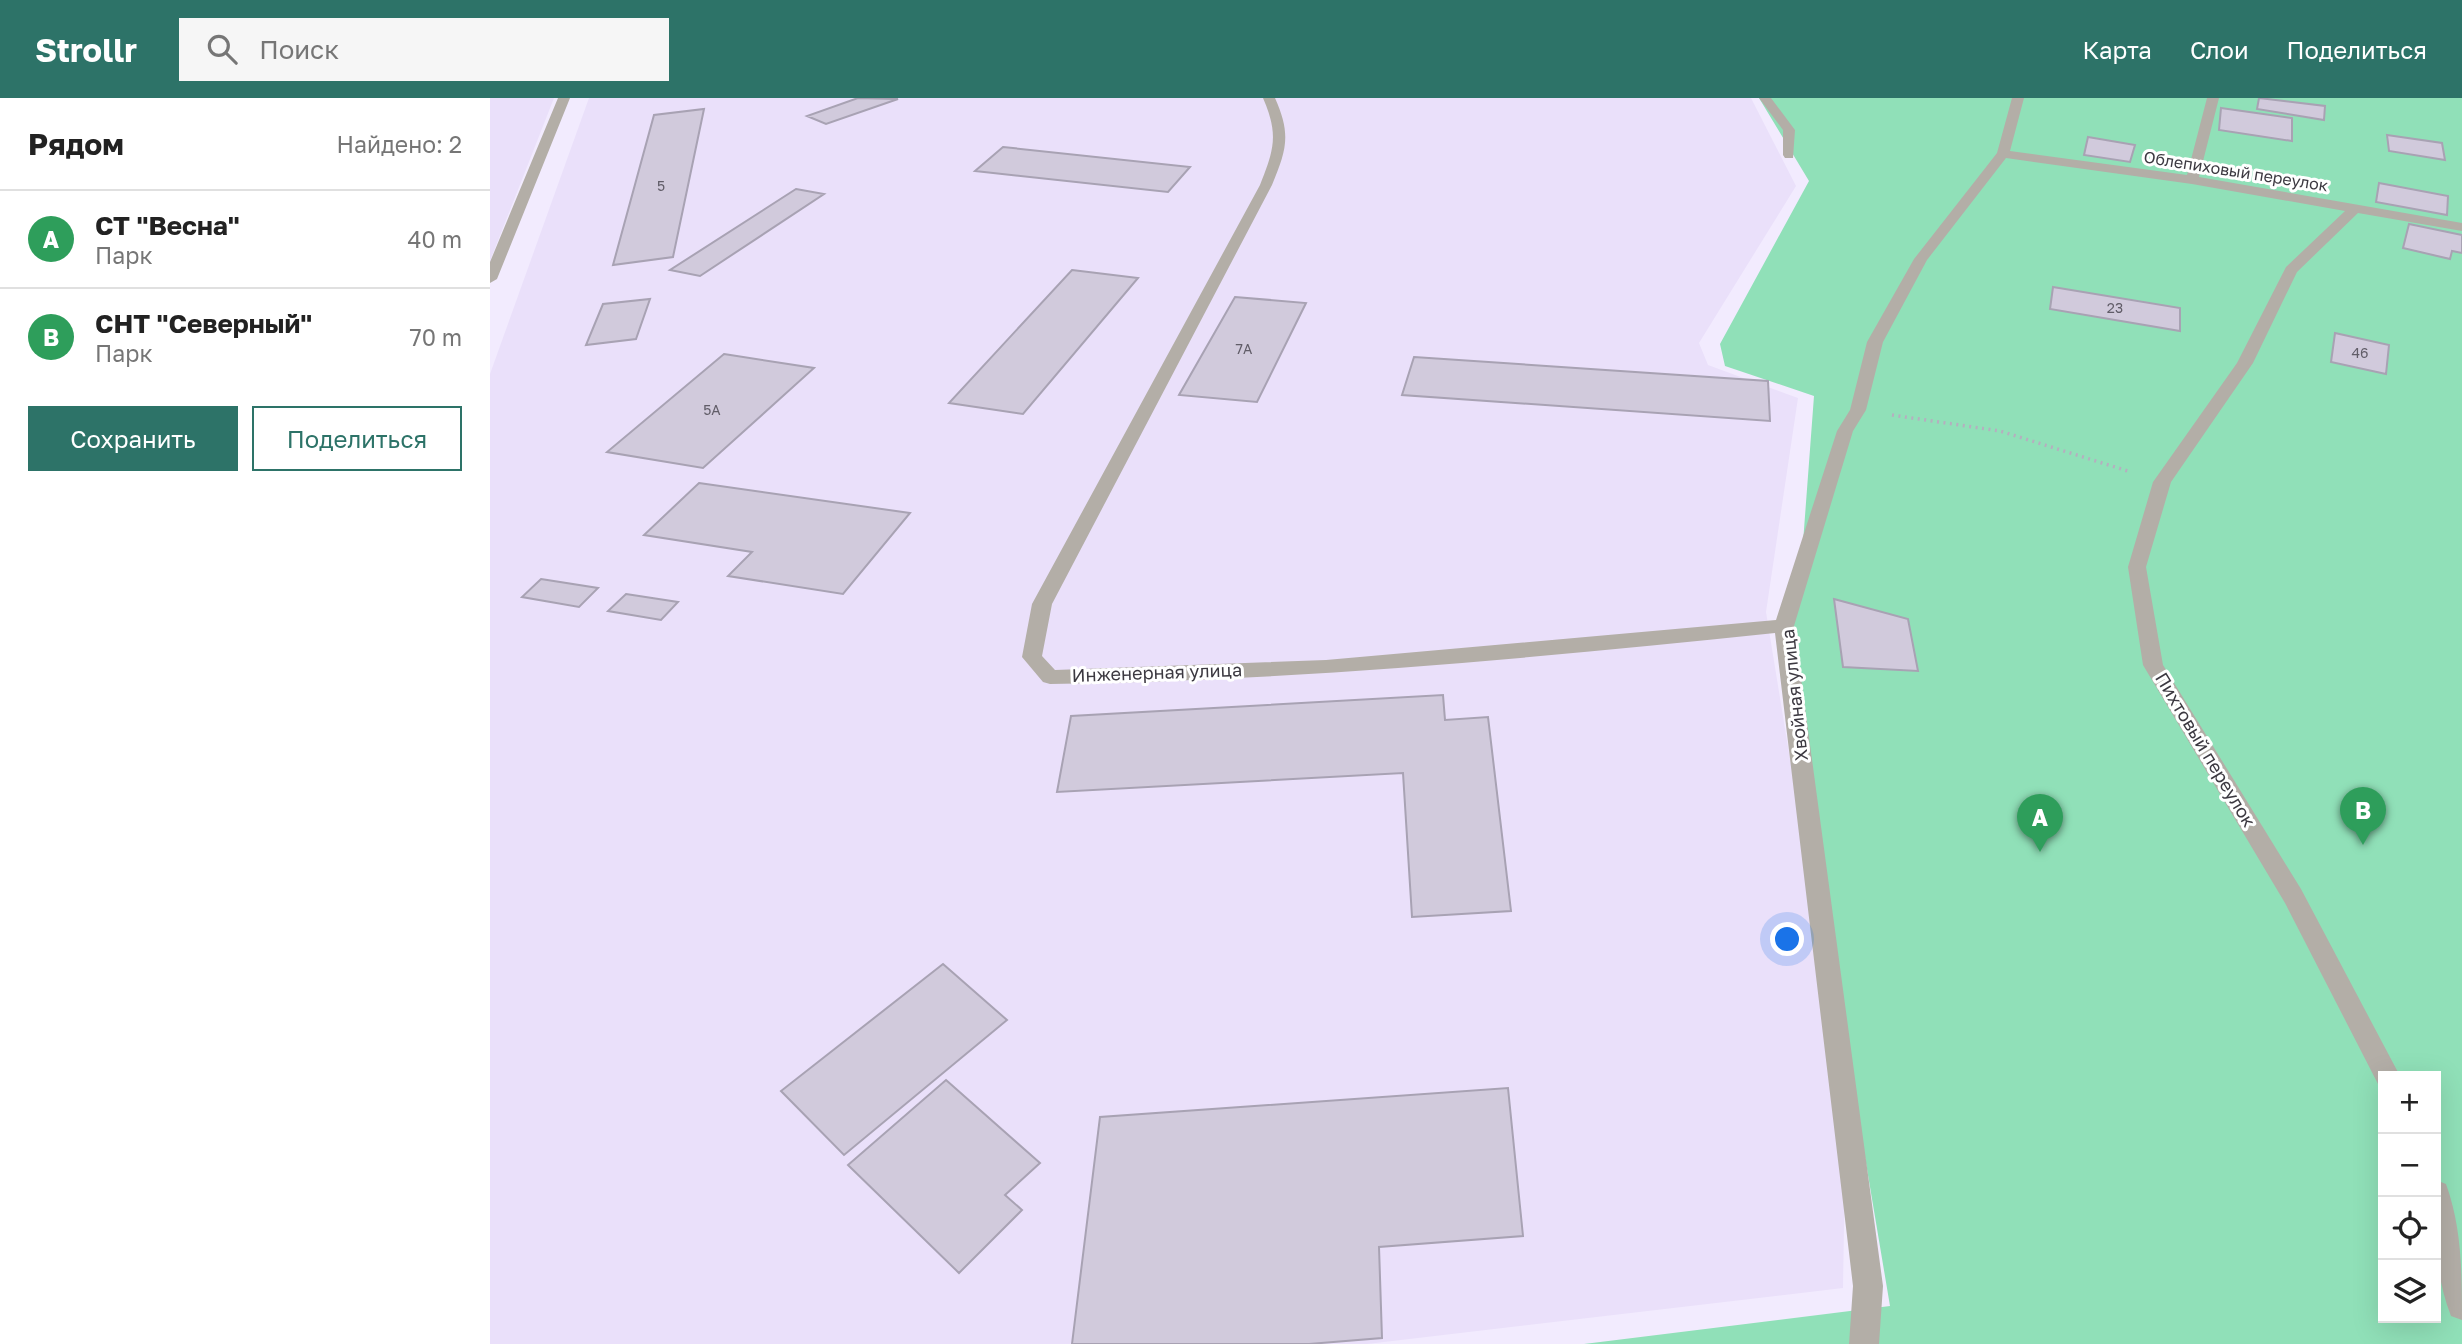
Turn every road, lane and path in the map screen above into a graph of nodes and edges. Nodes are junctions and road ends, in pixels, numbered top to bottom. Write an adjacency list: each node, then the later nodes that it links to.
1 (564, 98): 11 (street)
2 (1269, 98): 14 (street, Инженерная улица)
3 (1765, 98): 7 (street)
4 (2018, 98): 6 (street, Хвойная улица)
5 (2213, 98): 8 (street)
6 (2003, 154): 8 (street, Облепиховый переулок); 12 (street, Хвойная улица)
7 (1789, 155)
8 (2192, 180): 9 (street, Облепиховый переулок)
9 (2356, 208): 10 (street, Облепиховый переулок); 13 (street, Пихтовый переулок)
10 (2462, 227)
11 (490, 279)
12 (1858, 410): 13 (path); 14 (street, Хвойная улица)
13 (2162, 482): 15 (street, Пихтовый переулок)
14 (1784, 626): 18 (street, Хвойная улица)
15 (2384, 1071)
16 (2437, 1197): 17 (street)
17 (2462, 1305)
18 (1864, 1344)

